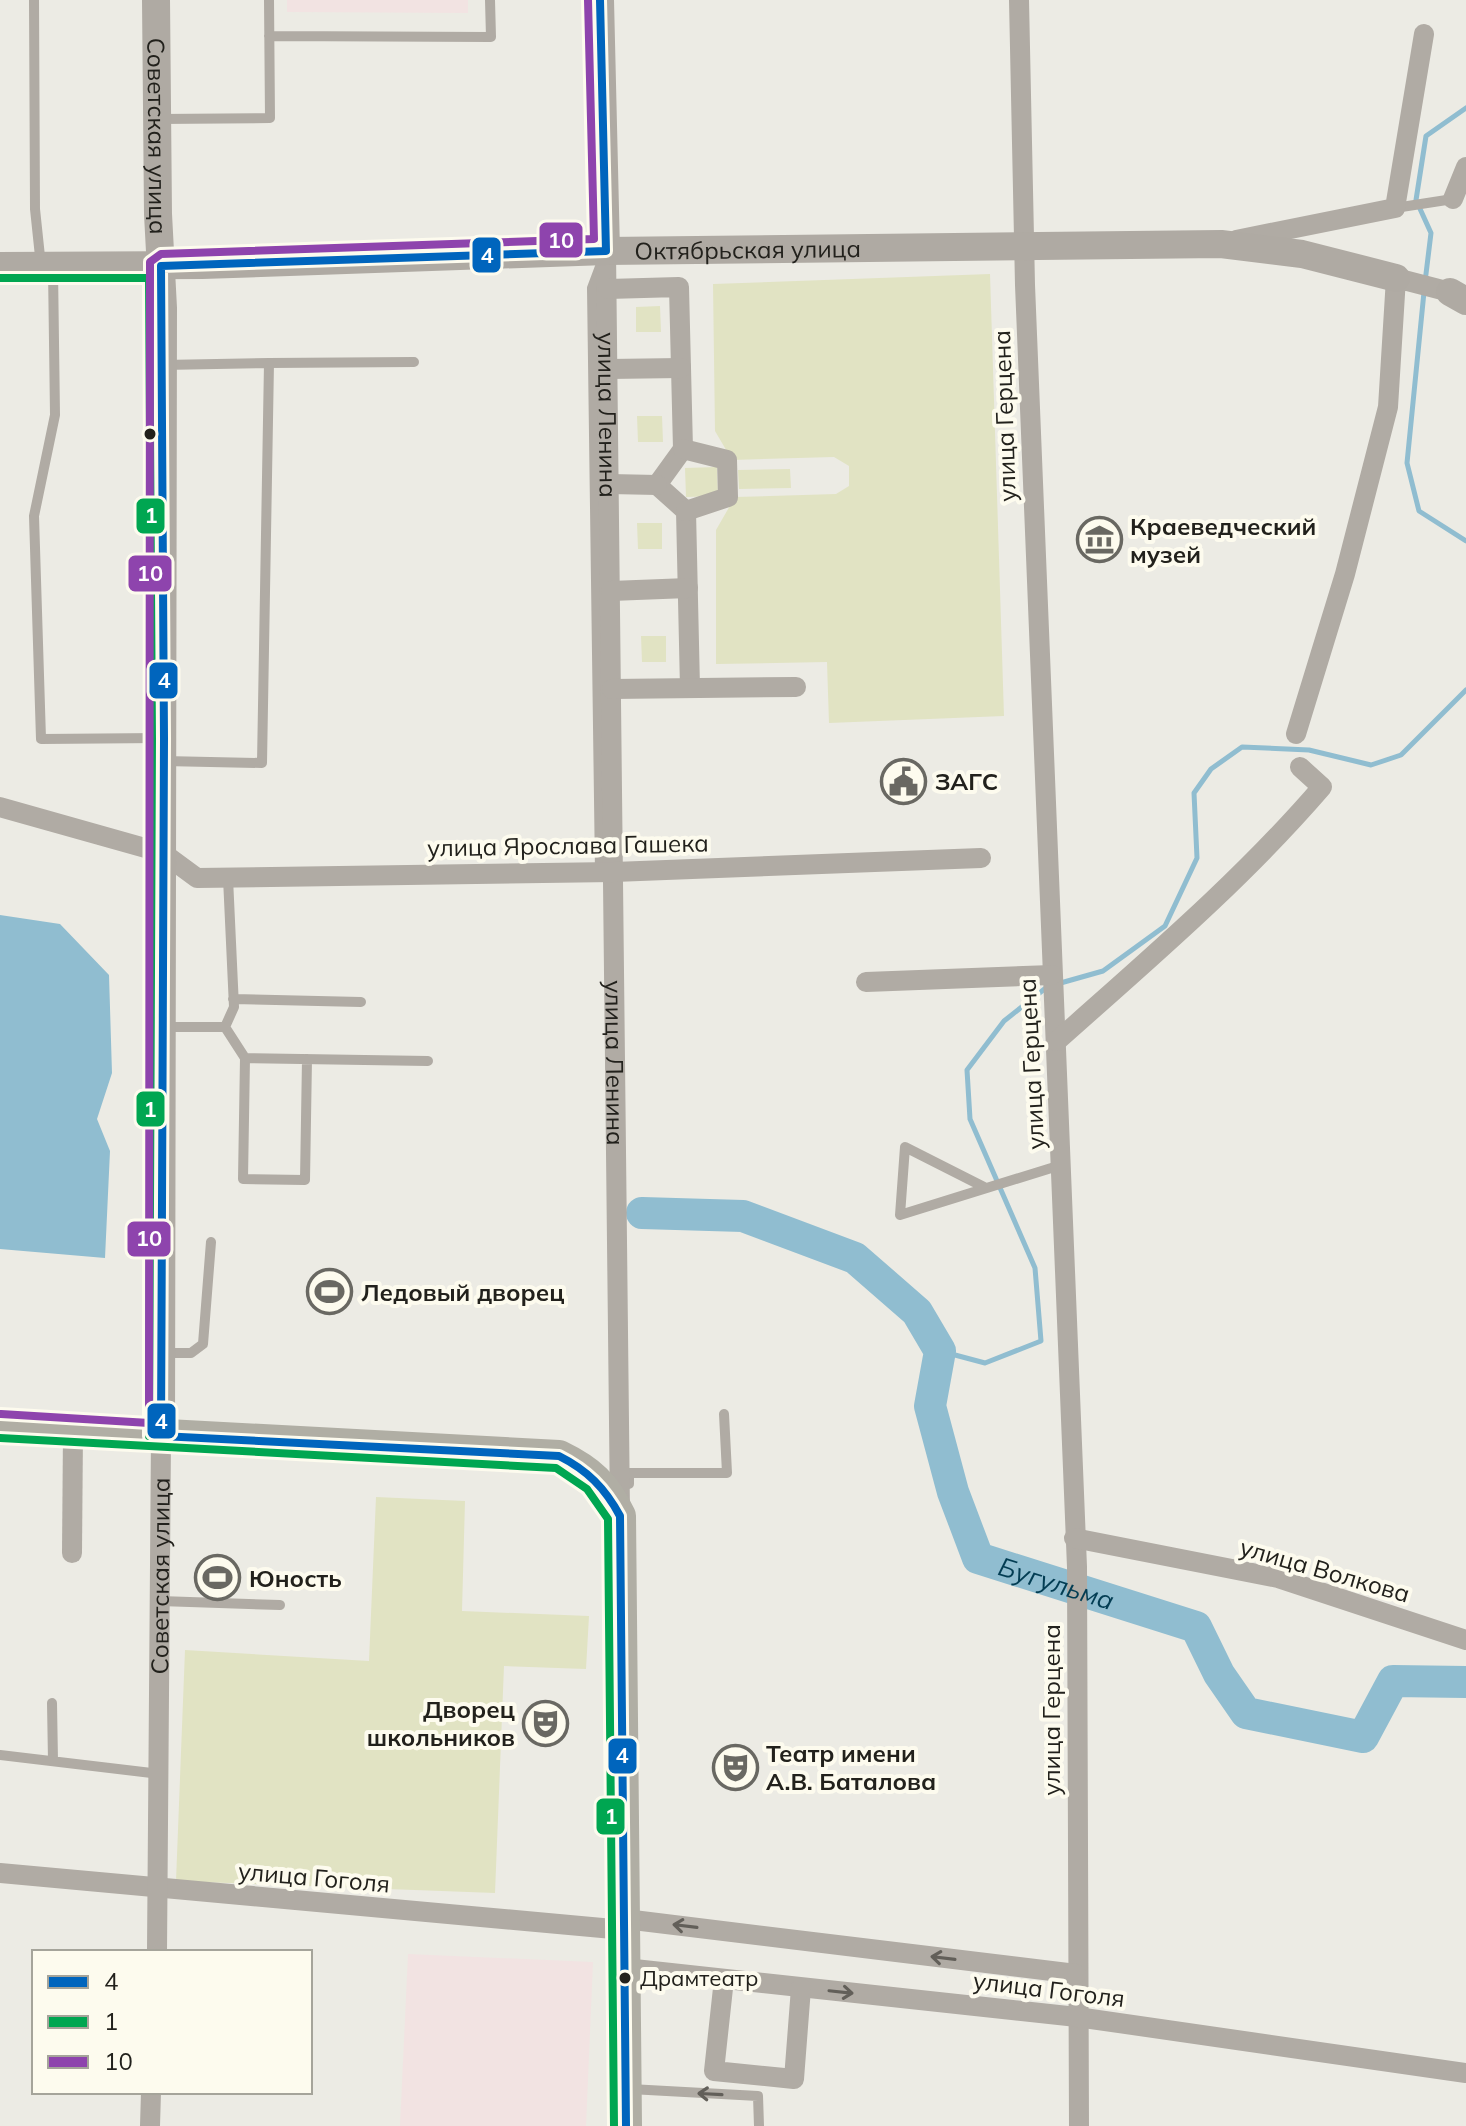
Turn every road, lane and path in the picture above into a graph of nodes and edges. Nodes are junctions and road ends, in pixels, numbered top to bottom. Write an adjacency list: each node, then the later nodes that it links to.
1 (34, 0): 17 (lane)
2 (156, 0): 9 (street, Советская улица)
3 (269, 0): 8 (lane)
4 (490, 0): 8 (lane)
5 (600, 0): 15 (street, улица Ленина)
6 (1019, 0): 14 (street, улица Герцена)
7 (1424, 34): 12 (street)
8 (269, 36): 9 (lane)
9 (157, 119): 18 (street, Советская улица)
10 (1466, 167): 11 (street)
11 (1453, 199): 12 (lane)
12 (1395, 208): 13 (street)
13 (1221, 244): 14 (street, Октябрьская улица); 19 (street, Октябрьская улица)
14 (1023, 246): 15 (street, Октябрьская улица); 44 (street, улица Герцена)
15 (606, 251): 18 (street, Октябрьская улица); 20 (street, улица Ленина)
16 (0, 266): 17 (street, Октябрьская улица)
17 (47, 266): 18 (street, Октябрьская улица); 37 (lane)
18 (161, 266): 24 (street, Советская улица)
19 (1396, 278): 21 (street); 36 (street)
20 (600, 288): 25 (street); 26 (street, улица Ленина); 42 (lane)
21 (1458, 297)
22 (414, 362): 23 (lane)
23 (269, 363): 24 (lane); 37 (lane)
24 (161, 365): 37 (street, Советская улица)
25 (681, 368): 26 (street); 27 (street)
26 (609, 369): 28 (street, улица Ленина)
27 (683, 449): 29 (street); 30 (street)
28 (610, 484): 29 (street); 32 (street, улица Ленина)
29 (657, 485): 30 (street)
30 (686, 511): 31 (street)
31 (688, 588): 32 (street); 34 (street)
32 (611, 591): 35 (street, улица Ленина)
33 (796, 687): 34 (street)
34 (690, 688): 35 (street)
35 (612, 689): 42 (street, улица Ленина)
36 (1296, 734)
37 (164, 750): 40 (street, Советская улица)
38 (1300, 767): 50 (street)
39 (0, 807): 40 (street)
40 (163, 853): 43 (street, улица Ярослава Гашека); 48 (street, Советская улица)
41 (981, 858): 42 (street, улица Ярослава Гашека)
42 (607, 872): 43 (street, улица Ярослава Гашека); 62 (street, улица Ленина)
43 (228, 878): 46 (lane)
44 (1052, 975): 45 (street); 50 (street, улица Герцена)
45 (866, 982)
46 (233, 999): 47 (lane); 49 (lane)
47 (361, 1002)
48 (162, 1027): 49 (lane); 57 (street, Советская улица)
49 (225, 1027): 51 (lane)
50 (1057, 1041): 54 (street, улица Герцена)
51 (245, 1058): 52 (lane); 52 (lane)
52 (307, 1059): 53 (lane)
53 (428, 1061)
54 (1061, 1165): 55 (lane); 63 (street, улица Герцена)
55 (986, 1188): 55 (lane)
56 (211, 1242): 57 (lane)
57 (161, 1352): 61 (street, Советская улица)
58 (724, 1414): 62 (lane)
59 (0, 1426): 60 (main road)
60 (73, 1432): 61 (main road); 64 (street)
61 (161, 1436): 62 (main road); 65 (street, Советская улица)
62 (620, 1516): 74 (main road, улица Ленина)
63 (1074, 1538): 67 (street, улица Волкова); 77 (street, улица Герцена)
64 (72, 1553)
65 (160, 1601): 66 (lane); 71 (street, Советская улица)
66 (280, 1605)
67 (1466, 1640)
68 (52, 1703): 70 (lane)
69 (0, 1755): 70 (lane)
70 (53, 1761): 71 (lane)
71 (160, 1774): 73 (street, Советская улица)
72 (0, 1873): 73 (street, улица Гоголя)
73 (159, 1890): 74 (street, улица Гоголя); 75 (street, Советская улица)
74 (625, 1924): 76 (main road, улица Ленина); 77 (street, улица Гоголя, one-way to 74)
75 (157, 1950)
76 (625, 1968): 78 (street, улица Гоголя); 82 (main road, улица Ленина)
77 (1076, 1974): 80 (street, улица Герцена)
78 (724, 1979): 79 (street, улица Гоголя); 79 (street)
79 (801, 1988): 80 (street, улица Гоголя, one-way to 80)
80 (1077, 2017): 81 (street, улица Гоголя); 87 (street, улица Герцена)
81 (1466, 2073)
82 (626, 2089): 85 (main road, улица Ленина); 86 (lane, one-way to 82)
83 (151, 2094): 84 (street)
84 (150, 2126)
85 (626, 2126)
86 (759, 2126)
87 (1079, 2126)

